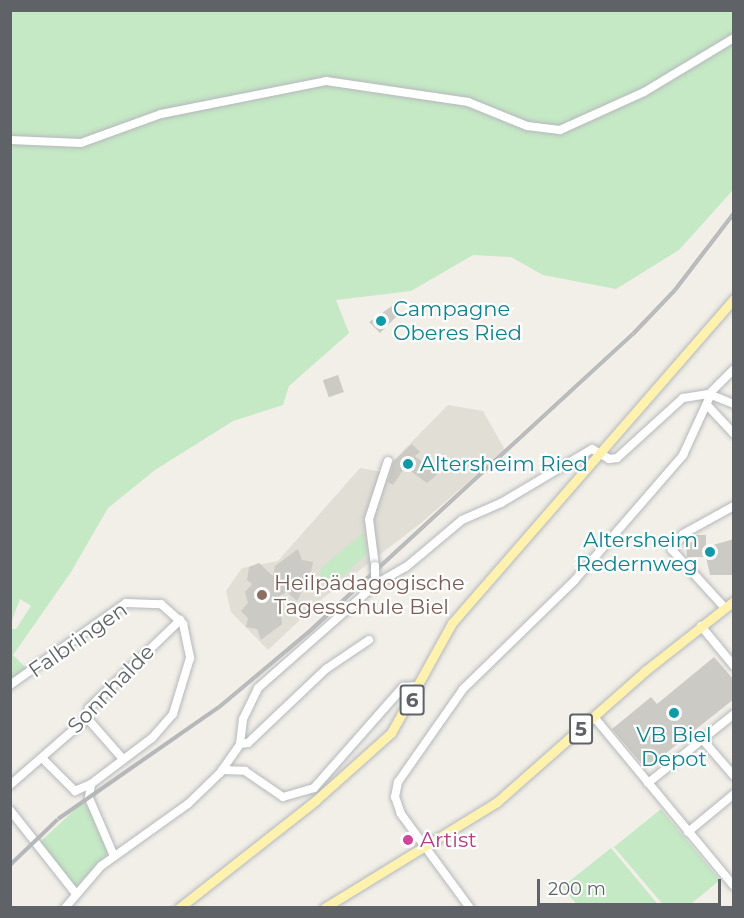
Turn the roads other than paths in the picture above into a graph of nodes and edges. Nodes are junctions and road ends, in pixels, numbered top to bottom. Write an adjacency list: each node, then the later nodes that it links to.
1 (734, 38): 2 (street)
2 (10, 140)
3 (734, 299): 9 (main road, 6)
4 (734, 369): 5 (street)
5 (710, 394): 6 (street); 7 (street); 9 (street)
6 (734, 404)
7 (708, 406): 8 (street); 38 (street)
8 (734, 434)
9 (602, 453): 12 (street); 20 (main road, 6)
10 (388, 461): 12 (street, bridge)
11 (734, 506): 14 (street)
12 (376, 580): 25 (street)
13 (734, 601): 14 (main road, 5)
14 (725, 608): 16 (main road, 5)
15 (180, 620): 19 (street, Falbringen); 23 (street, Sonnhalde); 27 (street)
16 (701, 626): 18 (street); 22 (main road, 5)
17 (369, 640): 25 (street)
18 (734, 666)
19 (10, 685)
20 (418, 686): 28 (street); 43 (main road, 6)
21 (734, 714): 24 (street)
22 (594, 717): 30 (street); 38 (main road, 5)
23 (87, 718): 26 (street, Sonnhalde); 27 (street)
24 (702, 739): 29 (street); 30 (street)
25 (240, 744): 28 (street)
26 (42, 758): 32 (street, Sonnhalde); 33 (street)
27 (123, 759): 31 (street)
28 (222, 770): 39 (street)
29 (734, 776)
30 (648, 783): 37 (street)
31 (91, 784): 33 (street); 35 (street)
32 (10, 785)
33 (75, 791): 35 (street)
34 (734, 794): 37 (street)
35 (89, 798): 39 (street)
36 (10, 810): 41 (street)
37 (688, 832): 40 (street)
38 (423, 848): 44 (main road, 5); 45 (street)
39 (114, 856): 41 (street)
40 (732, 881)
41 (76, 894): 42 (street)
42 (65, 908)
43 (179, 908)
44 (324, 908)
45 (470, 908)

